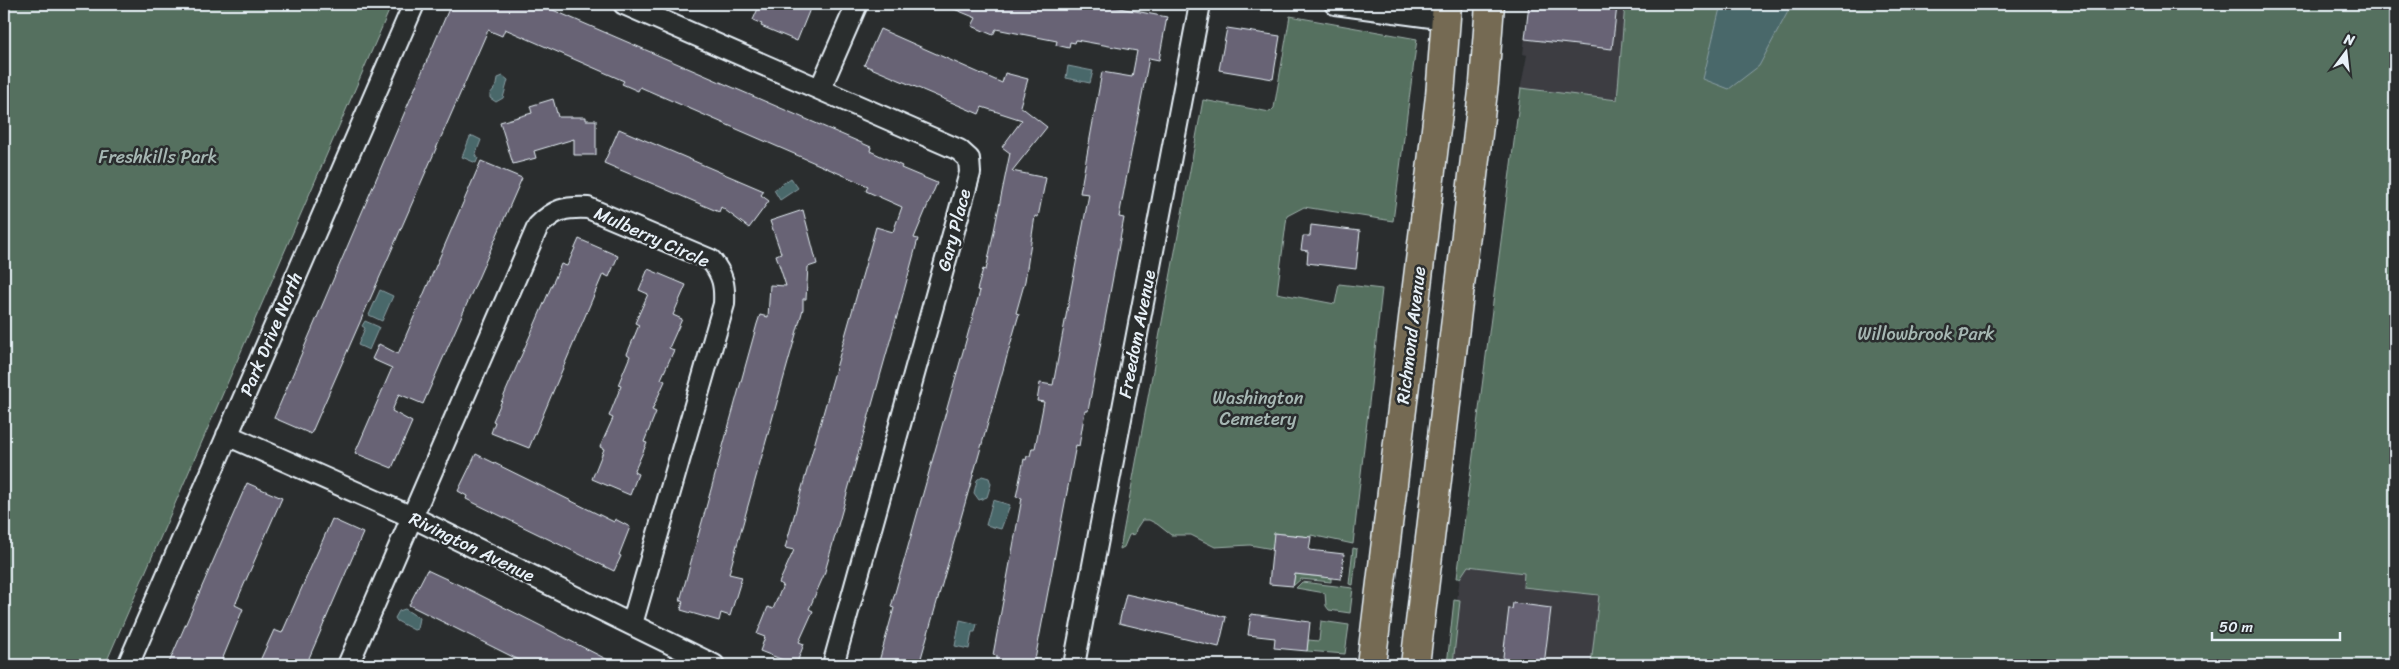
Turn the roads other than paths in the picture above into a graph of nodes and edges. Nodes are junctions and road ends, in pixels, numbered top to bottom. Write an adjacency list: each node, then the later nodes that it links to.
1 (414, 4): 9 (street, Park Drive North)
2 (857, 4): 8 (street)
3 (1200, 4): 16 (street, Freedom Avenue)
4 (1335, 4): 7 (street)
5 (1490, 4): 18 (main road)
6 (631, 5): 8 (street, Gary Place)
7 (1446, 11): 17 (main road, Richmond Avenue)
8 (820, 89): 15 (street, Gary Place)
9 (227, 435): 10 (street, Rivington Avenue); 12 (street, Park Drive North)
10 (412, 517): 11 (street, Rivington Avenue); 11 (street, Mulberry Circle); 13 (street, Mulberry Circle)
11 (632, 624): 14 (street, Rivington Avenue)
12 (128, 665)
13 (348, 665)
14 (714, 665)
15 (833, 665)
16 (1074, 665)
17 (1371, 665)
18 (1415, 665)

